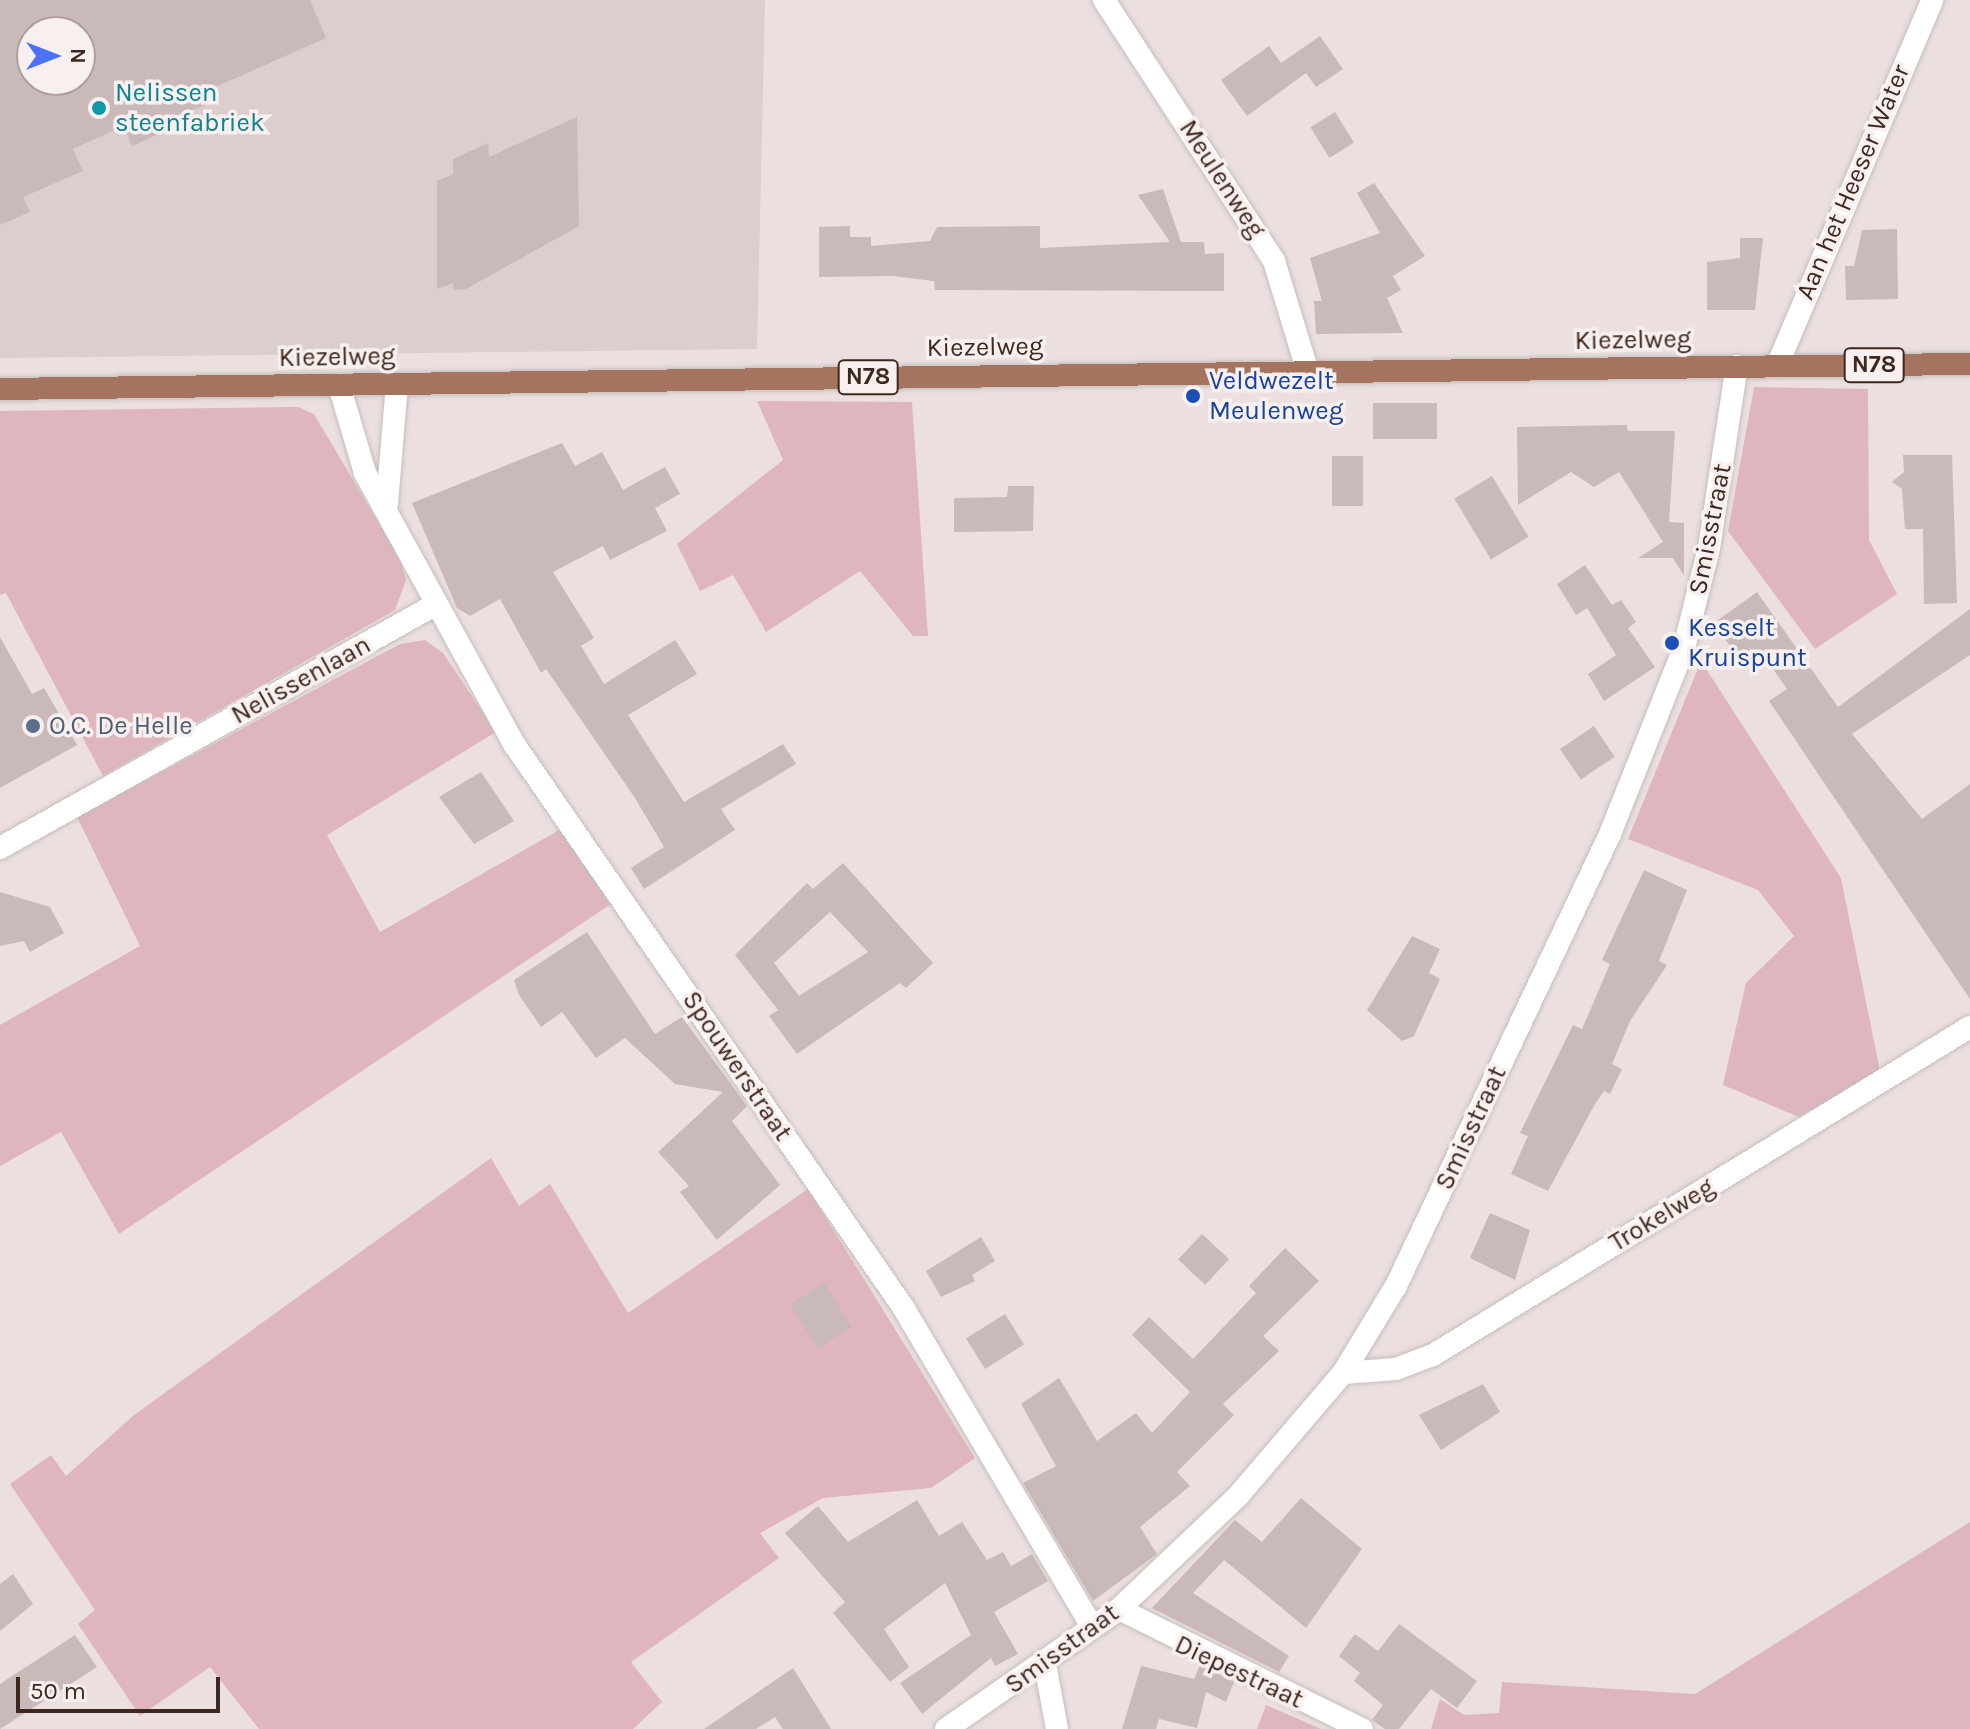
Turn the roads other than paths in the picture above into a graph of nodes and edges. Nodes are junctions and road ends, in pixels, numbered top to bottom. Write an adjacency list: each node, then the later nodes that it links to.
1 (1104, 0): 6 (street, Meulenweg)
2 (1932, 0): 5 (street, Aan het Heeser Water)
3 (1970, 364): 5 (main road, Kiezelweg / N78)
4 (1737, 366): 5 (main road, Kiezelweg / N78); 6 (main road, Kiezelweg / N78); 14 (street, Smisstraat)
5 (1777, 366)
6 (1308, 372): 7 (main road, Kiezelweg / N78)
7 (397, 384): 8 (main road, Kiezelweg / N78); 10 (street, Spouwerstraat)
8 (339, 385): 9 (main road, Kiezelweg / N78); 10 (street, Spouwerstraat)
9 (0, 389)
10 (387, 503): 11 (street, Spouwerstraat)
11 (433, 606): 12 (street, Nelissenlaan); 16 (street, Spouwerstraat)
12 (0, 848)
13 (1970, 1027): 14 (street, Trokelweg)
14 (1343, 1373): 15 (street, Smisstraat)
15 (1119, 1609): 16 (street, Smisstraat); 20 (street, Diepestraat)
16 (1092, 1627): 17 (street, Smisstraat)
17 (1045, 1664): 18 (street, Smisstraat); 19 (street)
18 (946, 1729)
19 (1057, 1729)
20 (1362, 1729)

